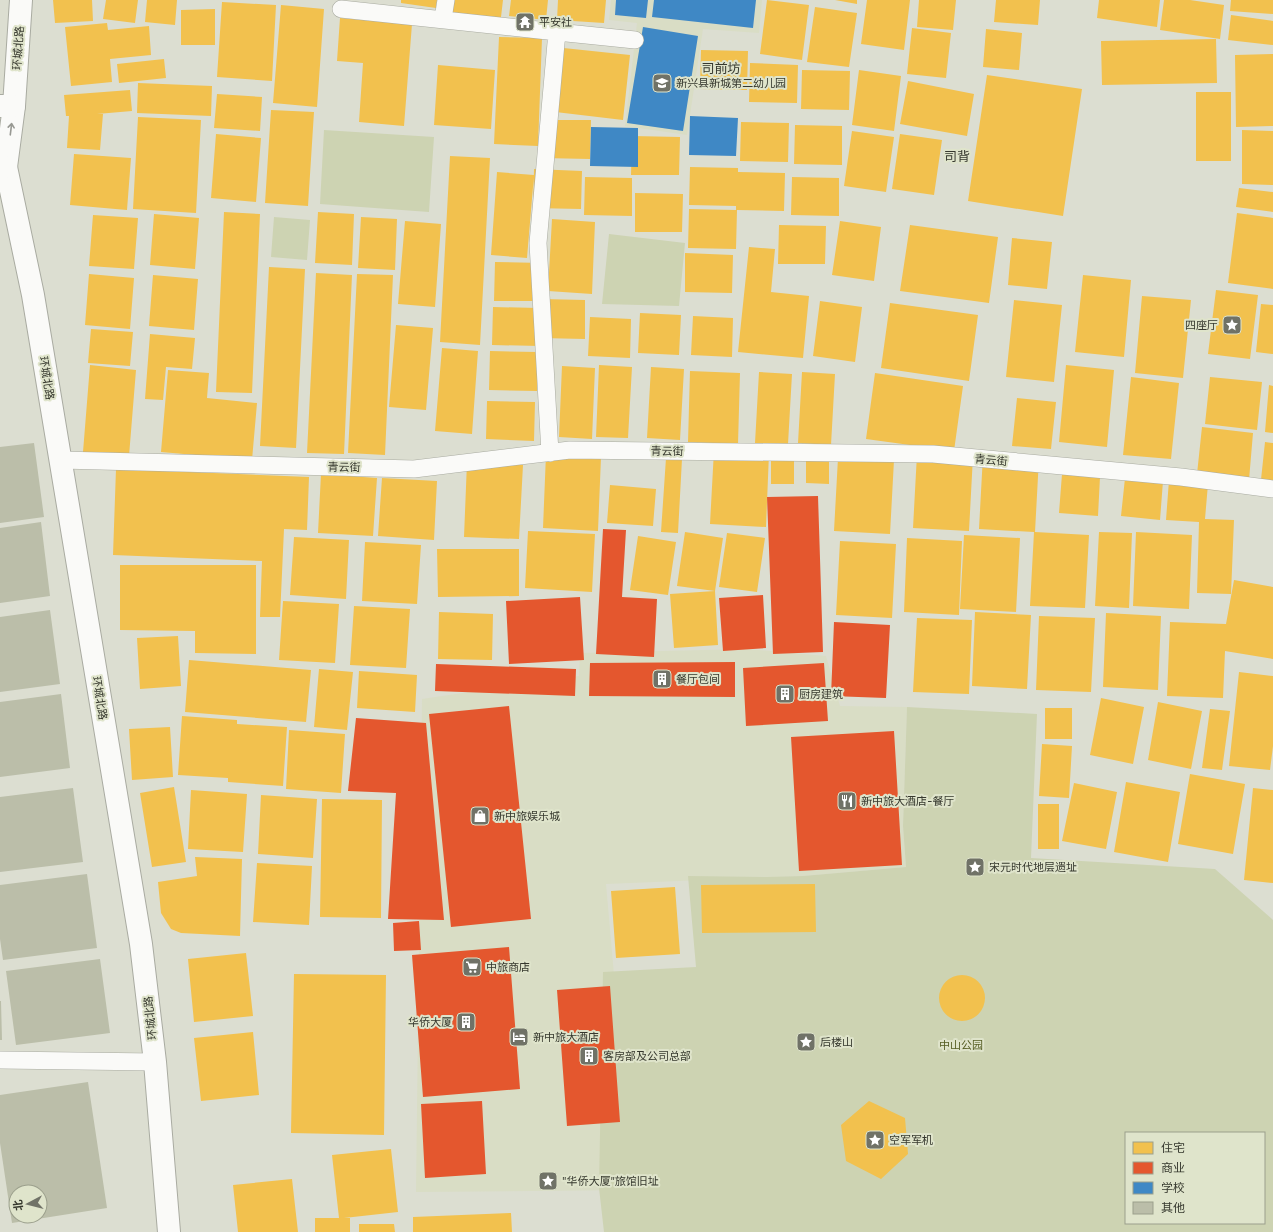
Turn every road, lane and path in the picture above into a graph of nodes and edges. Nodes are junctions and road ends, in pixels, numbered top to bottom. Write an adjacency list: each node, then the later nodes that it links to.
1 (21, 0): 7 (street, 环城北路)
2 (446, 0): 4 (lane)
3 (341, 9): 4 (lane)
4 (443, 19): 5 (lane)
5 (557, 32): 6 (lane); 9 (lane)
6 (635, 40)
7 (7, 106): 8 (street, 环城北路, one-way to 7)
8 (2, 163): 10 (street, 环城北路)
9 (550, 453): 10 (lane, 青云街); 11 (lane, 青云街)
10 (61, 460): 13 (street, 环城北路)
11 (1273, 489)
12 (0, 1060): 13 (lane)
13 (155, 1062): 14 (street, 环城北路)
14 (169, 1232)

